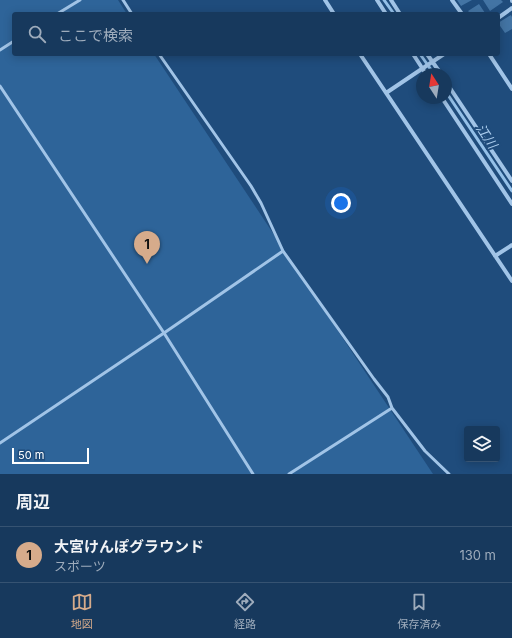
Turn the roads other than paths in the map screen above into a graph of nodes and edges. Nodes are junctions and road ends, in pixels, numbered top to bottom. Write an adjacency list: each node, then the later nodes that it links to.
1 (80, 0): 8 (lane)
2 (123, 0): 9 (lane)
3 (325, 0): 10 (street)
4 (377, 0): 11 (street)
5 (391, 0): 12 (street)
6 (452, 0): 13 (street)
7 (512, 8): 14 (street)
8 (60, 12)
9 (131, 12)
10 (333, 12)
11 (385, 12)
12 (399, 12)
13 (461, 12)
14 (500, 17)
15 (12, 42): 16 (lane)
16 (0, 50)
17 (160, 56): 35 (lane)
18 (361, 56): 30 (street)
19 (414, 56): 24 (street)
20 (428, 56): 23 (street)
21 (441, 56): 23 (street)
22 (490, 56): 28 (street)
23 (431, 62): 24 (street); 25 (street)
24 (423, 68)
25 (436, 68)
26 (416, 73): 30 (street)
27 (0, 86): 38 (lane)
28 (512, 89)
29 (452, 91): 32 (street)
30 (386, 93): 36 (street)
31 (446, 104): 33 (street)
32 (512, 181)
33 (512, 204)
34 (512, 245): 36 (street)
35 (283, 251): 38 (lane); 39 (lane)
36 (495, 256): 37 (street)
37 (512, 281)
38 (164, 334): 40 (lane); 41 (lane)
39 (392, 408): 42 (lane); 43 (lane)
40 (0, 443)
41 (253, 474)
42 (289, 474)
43 (449, 474)

